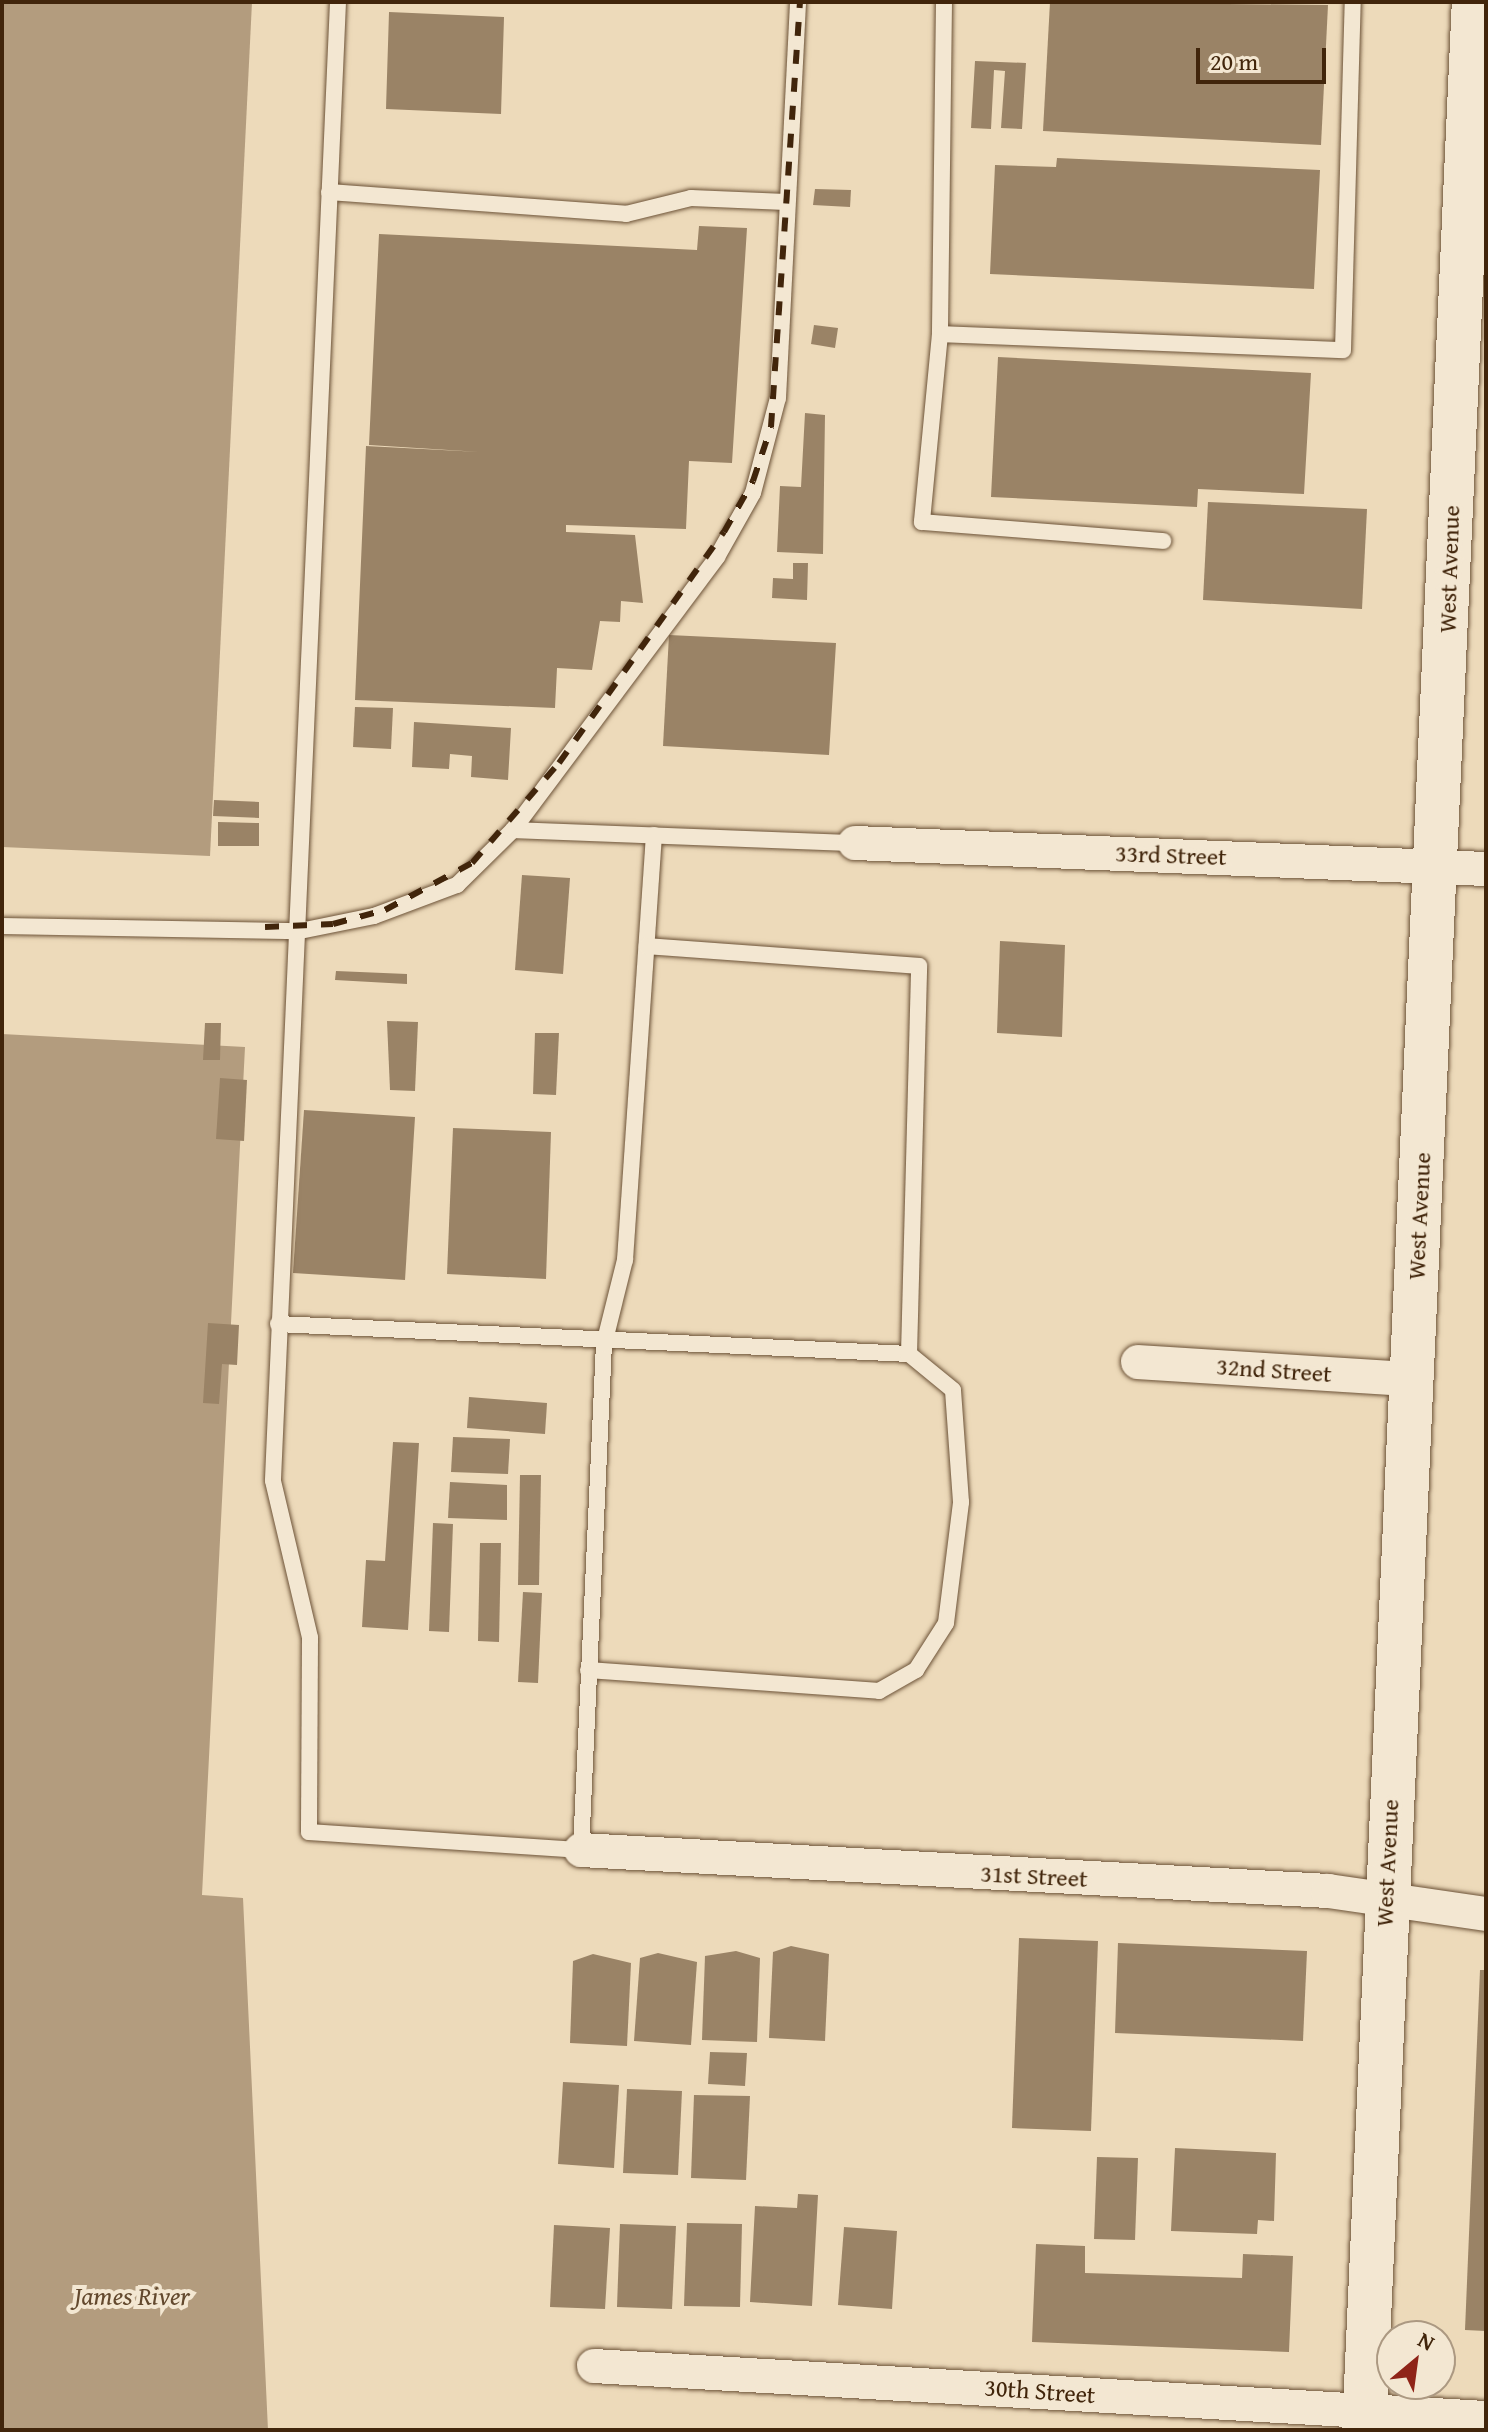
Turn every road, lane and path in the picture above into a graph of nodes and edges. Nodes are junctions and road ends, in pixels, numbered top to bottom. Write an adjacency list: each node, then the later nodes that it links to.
1 (338, 2): 6 (lane)
2 (798, 2): 7 (lane)
3 (944, 2): 8 (lane)
4 (1353, 2): 8 (lane)
5 (1474, 2): 9 (street, West Avenue)
6 (329, 192): 7 (lane); 17 (lane)
7 (786, 202): 11 (lane)
8 (940, 334): 10 (lane)
9 (1471, 356): 14 (street, West Avenue)
10 (1163, 541)
11 (513, 830): 12 (lane); 17 (lane)
12 (654, 835): 13 (lane); 18 (lane)
13 (855, 843): 14 (street, 33rd Street)
14 (1438, 867): 15 (street, 33rd Street); 23 (street, West Avenue)
15 (1486, 869)
16 (2, 926): 17 (lane)
17 (300, 931): 19 (lane)
18 (647, 946): 20 (lane); 21 (lane)
19 (278, 1324): 20 (lane); 25 (lane)
20 (604, 1344): 21 (lane); 24 (lane)
21 (909, 1354): 24 (lane)
22 (1138, 1362): 23 (street, 32nd Street)
23 (1410, 1379): 26 (street, West Avenue)
24 (588, 1670): 25 (lane)
25 (581, 1850): 26 (street, 31st Street)
26 (1386, 1898): 27 (street, 31st Street); 30 (street, West Avenue)
27 (1486, 1914)
28 (594, 2366): 30 (street, 30th Street)
29 (1486, 2418): 30 (street, 30th Street)
30 (1364, 2420)

